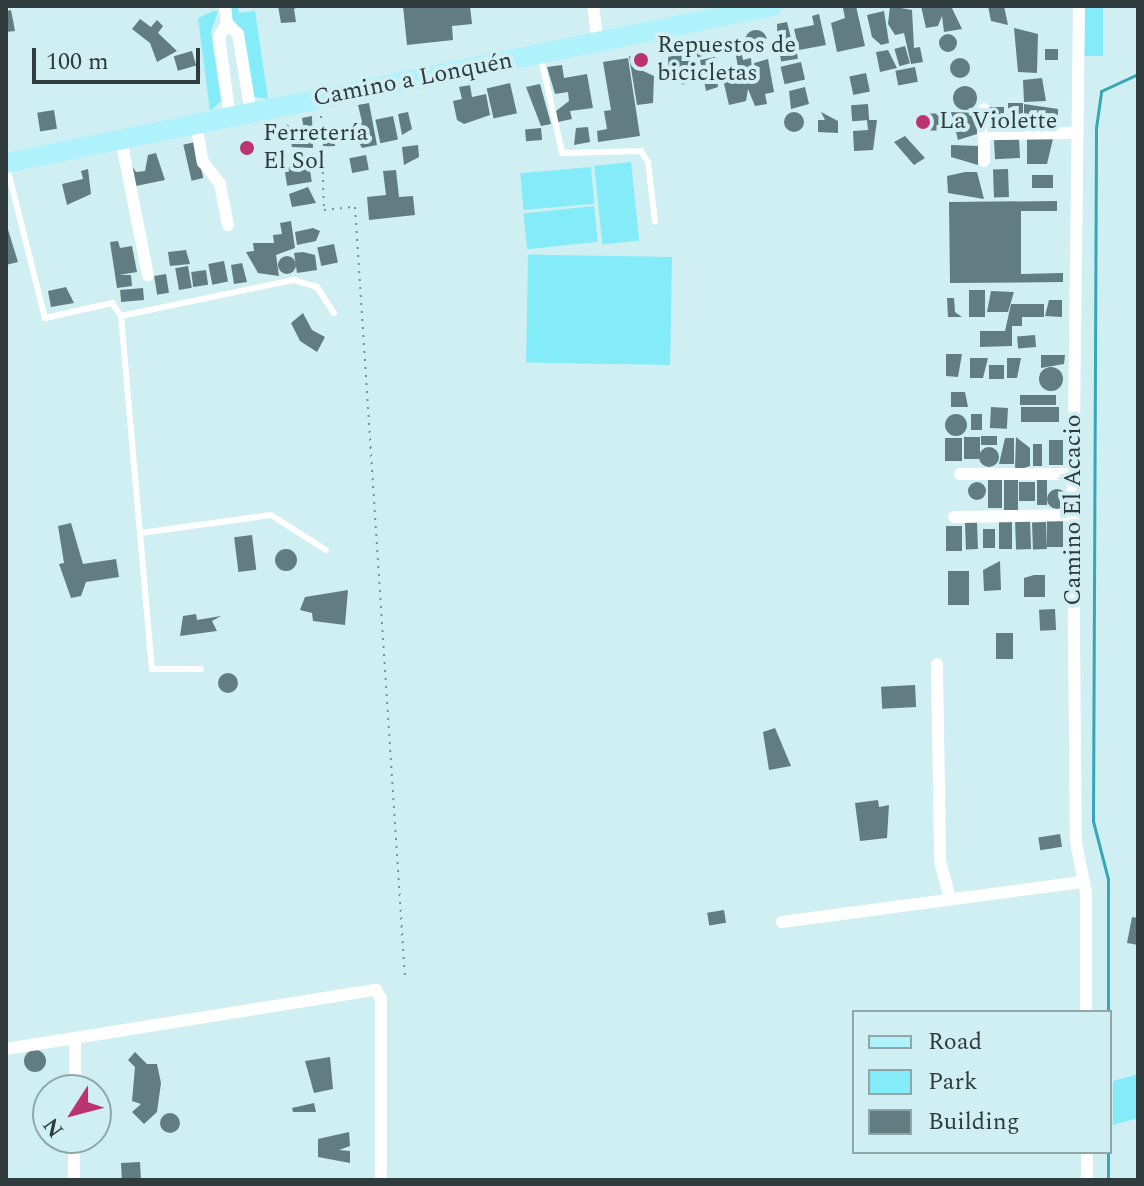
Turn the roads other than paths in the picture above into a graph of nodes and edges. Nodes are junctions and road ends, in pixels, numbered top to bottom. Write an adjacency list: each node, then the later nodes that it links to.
1 (225, 6): 5 (street)
2 (593, 6): 6 (street)
3 (773, 6): 6 (main road, Camino a Lonquén)
4 (1079, 6): 12 (street, Camino El Acacio)
5 (227, 24): 9 (street); 10 (street)
6 (598, 43): 7 (main road, Camino a Lonquén)
7 (540, 55): 9 (main road, Camino a Lonquén); 17 (lane)
8 (984, 109): 13 (street)
9 (251, 113): 10 (main road, Camino a Lonquén)
10 (230, 117): 11 (main road, Camino a Lonquén)
11 (196, 124): 14 (main road, Camino a Lonquén); 18 (street)
12 (1077, 133): 13 (street); 23 (street, Camino El Acacio)
13 (984, 134): 15 (street)
14 (121, 139): 16 (main road, Camino a Lonquén); 19 (street)
15 (984, 161)
16 (6, 163): 21 (lane)
17 (655, 222)
18 (228, 225)
19 (148, 275)
20 (334, 313): 21 (lane)
21 (121, 316): 26 (lane)
22 (960, 474): 23 (street)
23 (1073, 474): 24 (street, Camino El Acacio)
24 (1073, 515): 25 (street); 30 (street, Camino El Acacio)
25 (954, 517)
26 (140, 533): 27 (lane); 29 (lane)
27 (326, 550)
28 (937, 664): 31 (street)
29 (201, 669)
30 (1083, 882): 31 (street); 33 (street, Camino El Acacio)
31 (950, 899): 32 (street)
32 (782, 922)
33 (1086, 1010)
34 (75, 1040): 35 (street); 36 (street); 40 (street)
35 (6, 1049)
36 (75, 1074)
37 (74, 1154): 39 (street)
38 (1087, 1154): 41 (street)
39 (74, 1180)
40 (381, 1180)
41 (1087, 1180)

